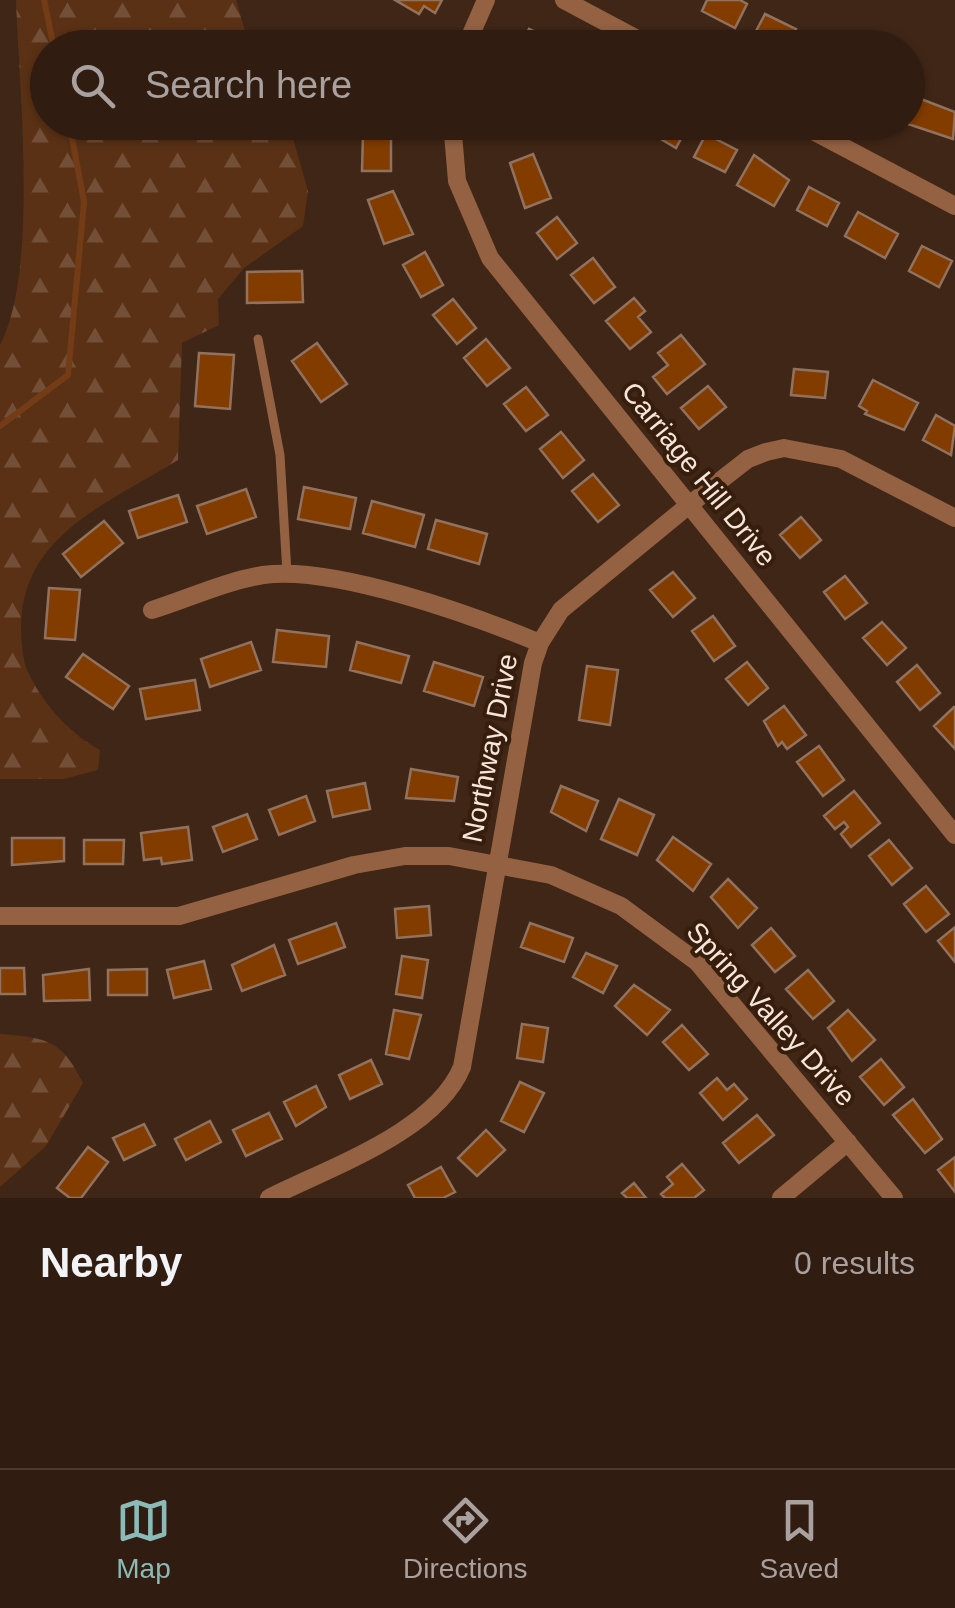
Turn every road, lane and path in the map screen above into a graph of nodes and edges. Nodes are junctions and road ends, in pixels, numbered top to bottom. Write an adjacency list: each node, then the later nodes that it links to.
1 (486, 0): 3 (street)
2 (564, 0): 4 (street)
3 (473, 30)
4 (620, 30)
5 (454, 140): 9 (street, Carriage Hill Drive)
6 (830, 140): 7 (street)
7 (955, 206)
8 (258, 340): 11 (lane)
9 (688, 505): 10 (street, Northway Drive); 13 (street, Northway Drive); 14 (street, Carriage Hill Drive)
10 (955, 518)
11 (287, 574): 12 (street); 13 (street)
12 (152, 610)
13 (540, 643): 15 (street, Northway Drive)
14 (955, 834)
15 (496, 862): 16 (street, Spring Valley Drive); 17 (street, Spring Valley Drive); 18 (street, Northway Drive)
16 (0, 916)
17 (848, 1142): 19 (street); 20 (street, Spring Valley Drive)
18 (269, 1198)
19 (781, 1198)
20 (894, 1198)

